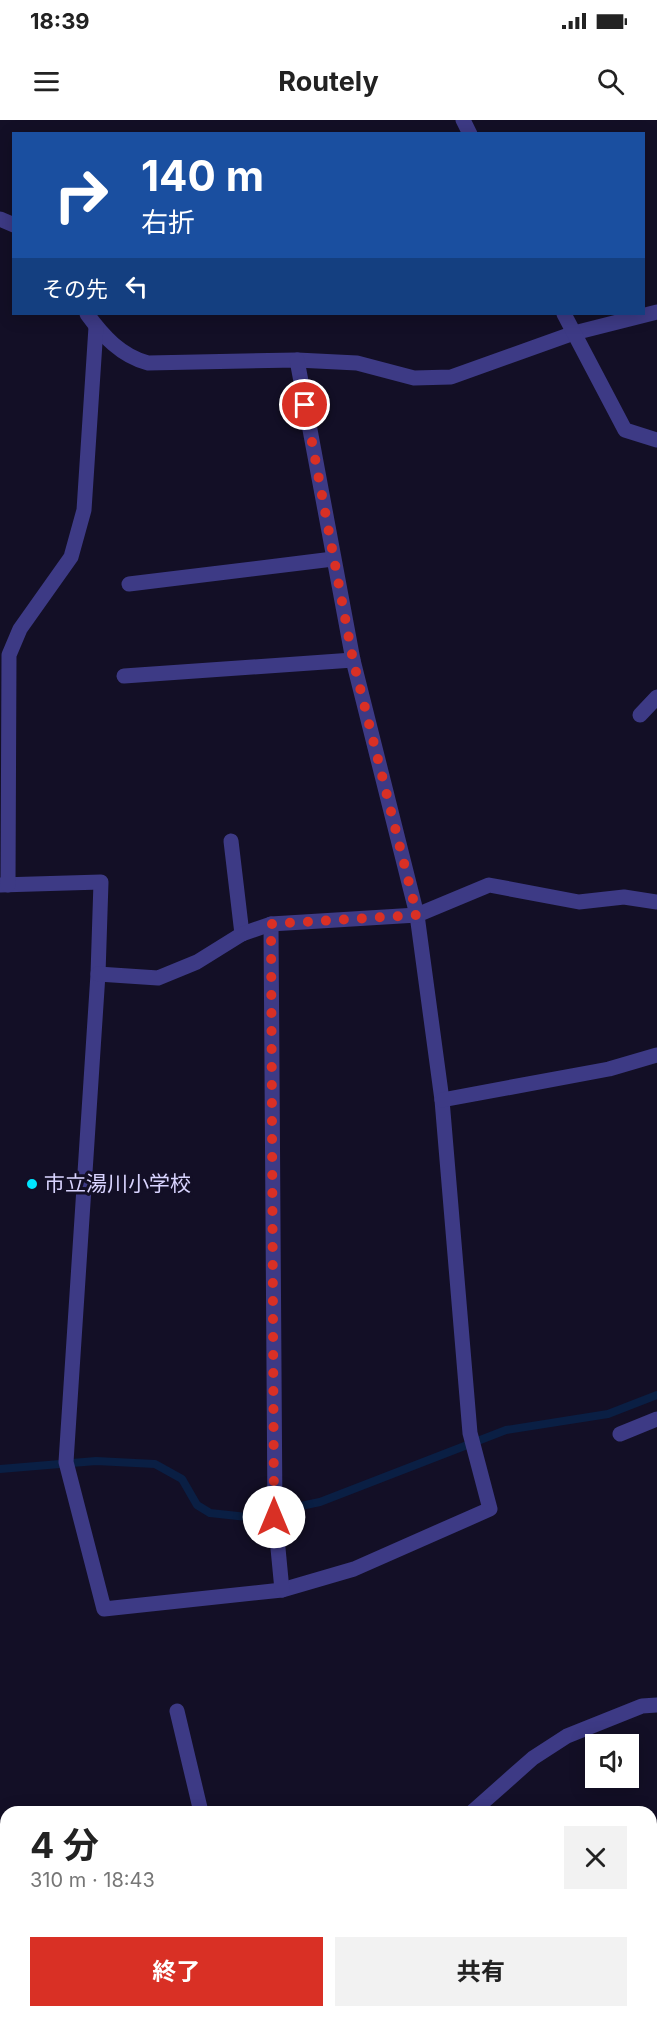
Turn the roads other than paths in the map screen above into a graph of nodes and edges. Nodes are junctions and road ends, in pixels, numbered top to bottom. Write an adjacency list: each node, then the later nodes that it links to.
1 (657, 312): 5 (street)
2 (88, 315): 4 (street)
3 (565, 315): 5 (street)
4 (96, 327): 6 (street); 15 (street)
5 (574, 333): 6 (street); 7 (street)
6 (297, 360): 8 (street)
7 (657, 440)
8 (333, 559): 9 (street); 10 (street)
9 (129, 584)
10 (353, 660): 11 (street); 17 (street)
11 (124, 676)
12 (657, 697): 13 (street)
13 (640, 715)
14 (231, 841): 19 (street)
15 (4, 885): 20 (street)
16 (657, 902): 17 (street)
17 (417, 915): 18 (street); 22 (street)
18 (271, 924): 19 (street); 25 (street)
19 (242, 934): 20 (street)
20 (98, 974): 25 (street)
21 (657, 1055): 22 (street)
22 (442, 1100): 25 (street)
23 (657, 1419): 24 (street)
24 (620, 1434)
25 (282, 1590)
26 (657, 1705): 29 (street)
27 (177, 1711): 28 (street)
28 (200, 1806)
29 (479, 1806)

